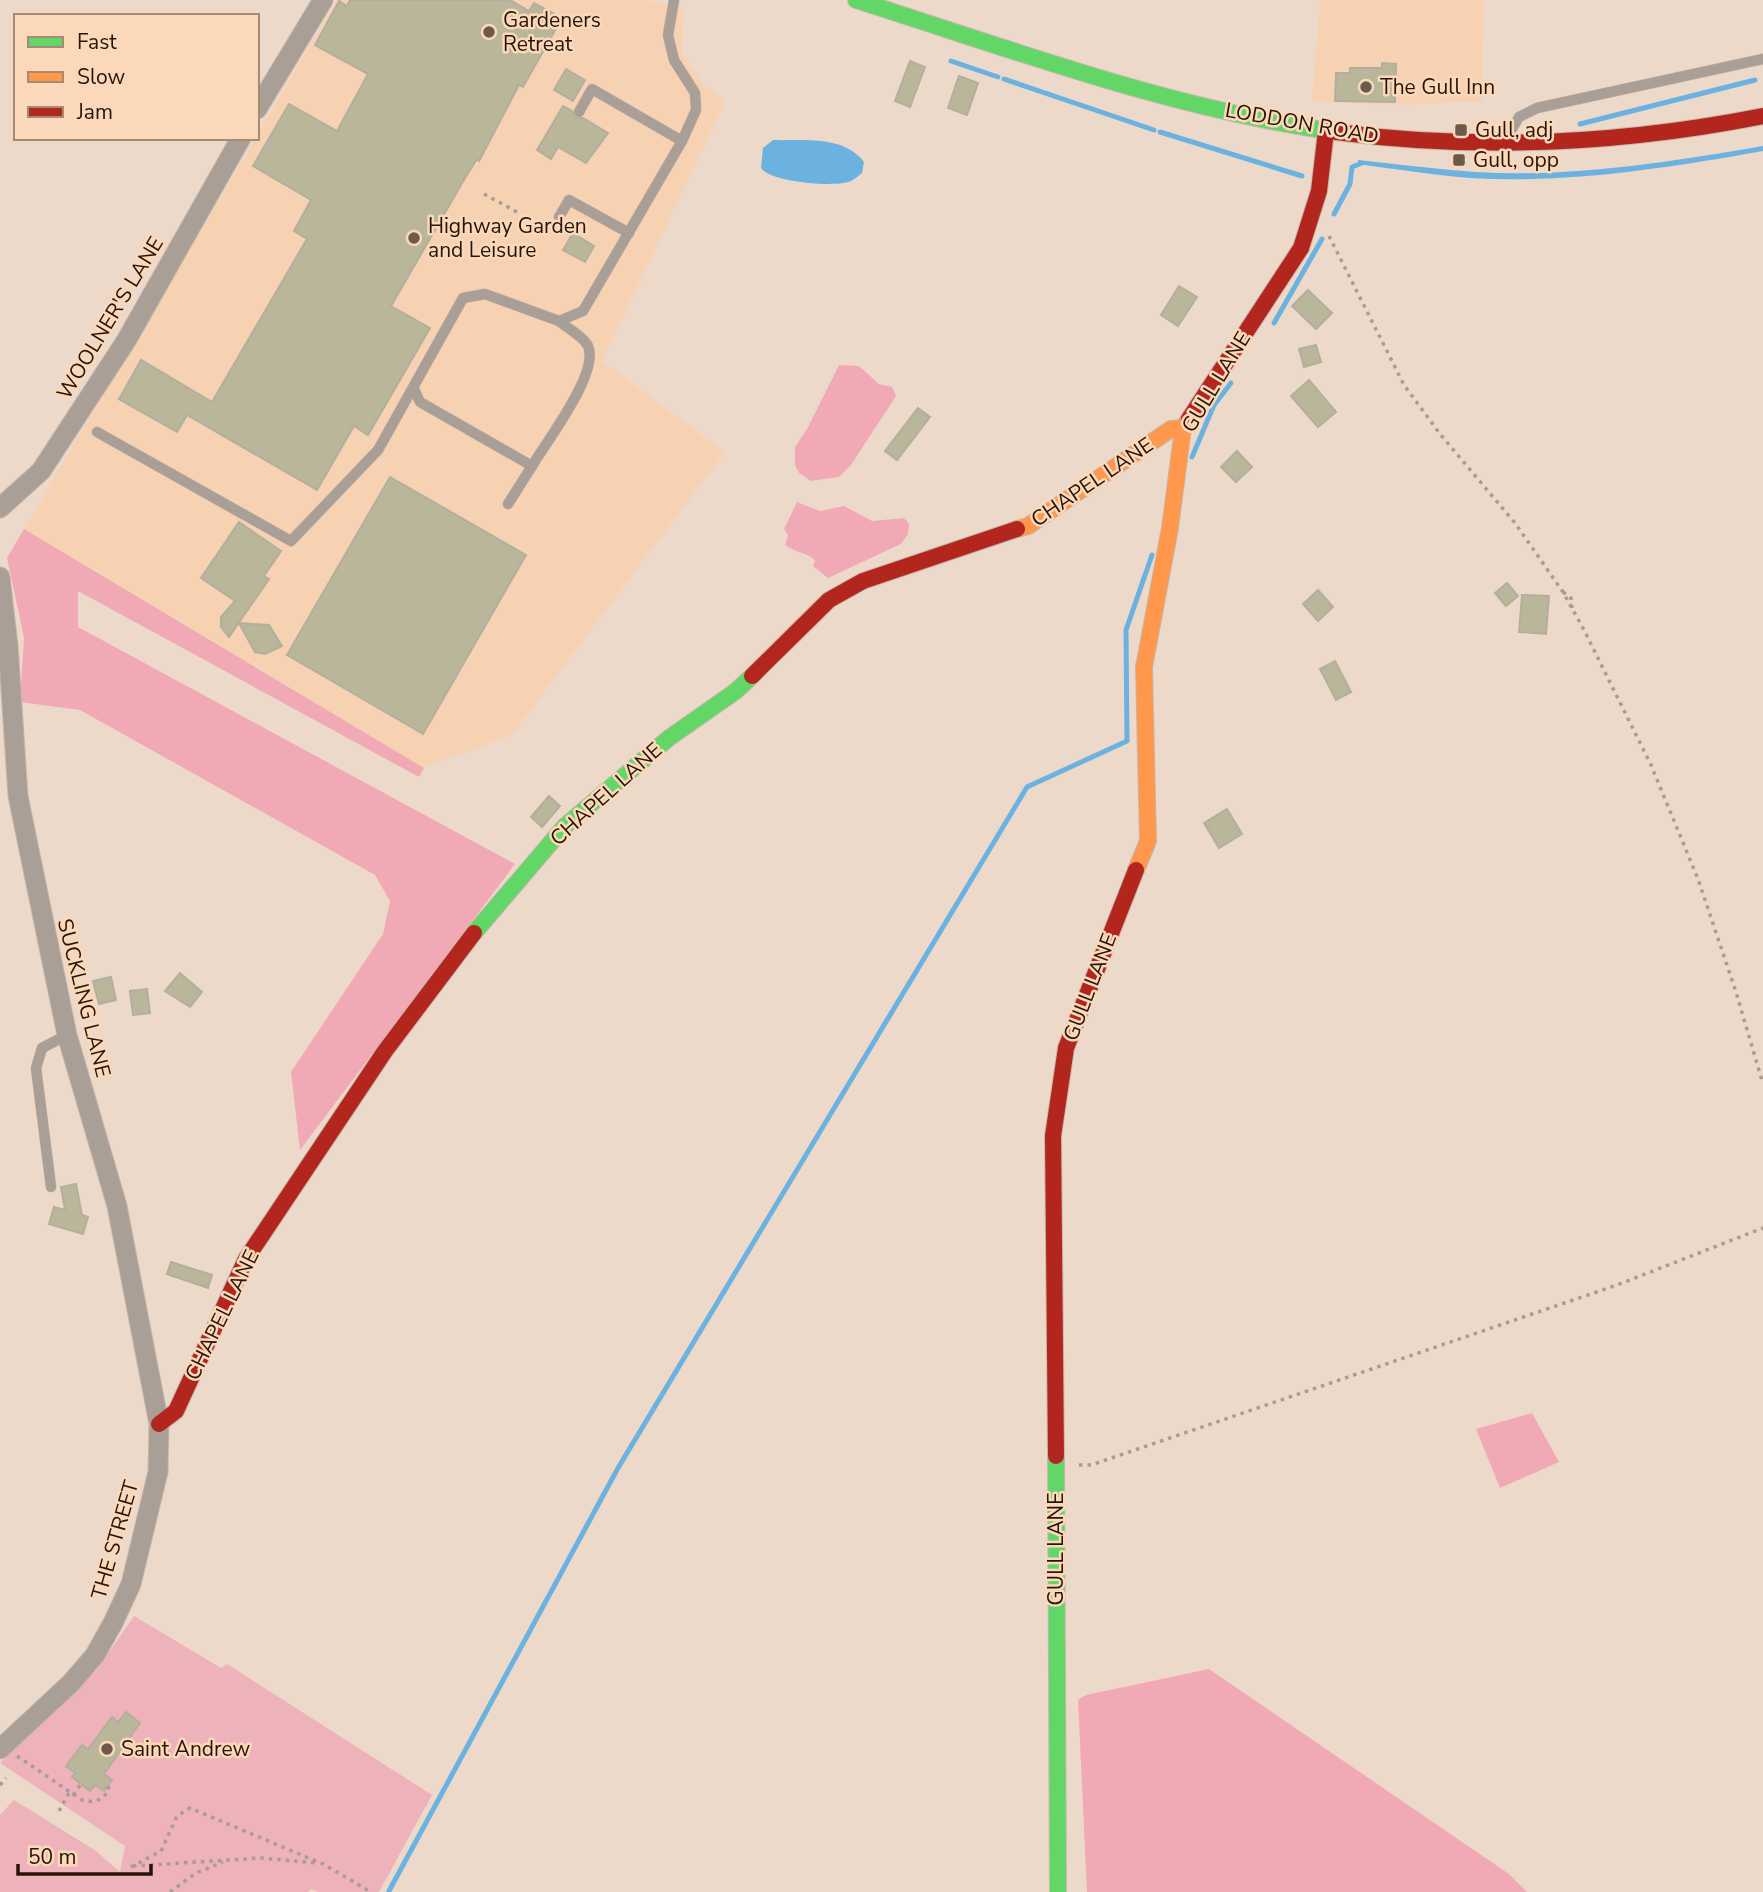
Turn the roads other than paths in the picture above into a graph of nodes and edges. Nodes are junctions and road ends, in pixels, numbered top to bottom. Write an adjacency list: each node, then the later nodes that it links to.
1 (323, 0): 5 (street)
2 (674, 0): 10 (lane)
3 (857, 0): 8 (main road, LODDON ROAD)
4 (1763, 59): 11 (lane)
5 (259, 106)
6 (579, 112): 10 (lane)
7 (1763, 116): 11 (main road, LODDON ROAD)
8 (1326, 131): 11 (main road, LODDON ROAD); 16 (main road, GULL LANE)
9 (240, 140): 20 (street, WOOLNER'S LANE)
10 (682, 141): 13 (lane)
11 (1507, 142)
12 (559, 217): 13 (lane)
13 (629, 233): 14 (lane)
14 (559, 321): 15 (lane); 18 (lane)
15 (414, 389): 17 (lane); 18 (lane)
16 (1183, 428): 24 (main road, CHAPEL LANE); 26 (main road, GULL LANE)
17 (97, 432)
18 (532, 466): 19 (lane)
19 (508, 503)
20 (0, 508)
21 (0, 577): 22 (street, SUCKLING LANE)
22 (67, 1035): 23 (lane); 24 (street, SUCKLING LANE)
23 (51, 1187)
24 (159, 1424): 25 (street, THE STREET)
25 (2, 1748)
26 (1058, 1892)

